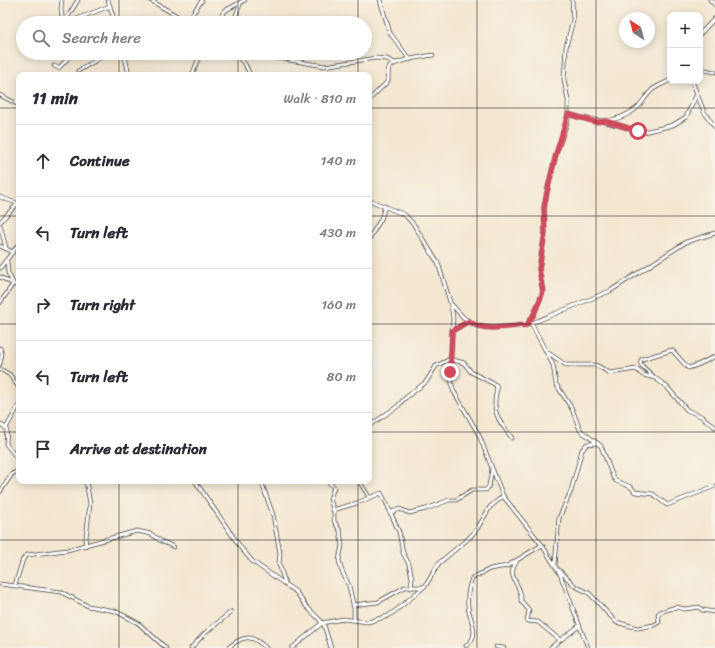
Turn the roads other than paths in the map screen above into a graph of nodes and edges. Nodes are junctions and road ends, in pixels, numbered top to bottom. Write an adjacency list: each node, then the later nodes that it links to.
1 (62, 0): 13 (street)
2 (78, 0): 14 (street)
3 (108, 0): 12 (street)
4 (150, 0): 17 (street)
5 (202, 0): 18 (street)
6 (245, 0): 10 (street)
7 (380, 0): 32 (street)
8 (572, 0): 47 (street)
9 (710, 0): 11 (street)
10 (241, 2): 19 (street); 20 (street)
11 (715, 5)
12 (110, 6): 15 (street); 16 (street)
13 (62, 16)
14 (68, 16)
15 (82, 16)
16 (113, 16)
17 (178, 16)
18 (192, 16)
19 (220, 16)
20 (236, 16)
21 (715, 18): 22 (street)
22 (703, 31)
23 (433, 55): 32 (street)
24 (372, 59): 33 (street)
25 (67, 60): 34 (street)
26 (95, 60): 36 (street)
27 (126, 60): 37 (street)
28 (198, 60): 38 (street)
29 (242, 60): 39 (street)
30 (289, 60): 31 (street)
31 (363, 60)
32 (410, 60): 33 (street)
33 (395, 63): 45 (street)
34 (54, 66)
35 (703, 70): 40 (street)
36 (78, 71)
37 (128, 72)
38 (193, 72)
39 (248, 72)
40 (715, 72)
41 (667, 82): 48 (street)
42 (693, 84): 44 (street)
43 (0, 95): 46 (street)
44 (696, 96): 48 (street); 49 (street)
45 (372, 97)
46 (16, 103)
47 (568, 114): 48 (street); 73 (street)
48 (606, 121)
49 (715, 127)
50 (0, 197): 52 (street)
51 (372, 201): 54 (street)
52 (16, 202)
53 (16, 205): 55 (street)
54 (385, 206): 58 (street); 70 (street)
55 (0, 222): 57 (street)
56 (715, 233): 72 (street)
57 (1, 234): 60 (street)
58 (372, 234)
59 (0, 246): 60 (street)
60 (6, 248): 62 (street)
61 (16, 248): 62 (street)
62 (13, 252): 63 (street)
63 (7, 261): 64 (street); 65 (street)
64 (0, 268)
65 (8, 270): 66 (street); 67 (street)
66 (1, 277): 67 (street)
67 (13, 283): 68 (street); 69 (street)
68 (16, 285)
69 (0, 303)
70 (451, 305): 71 (street); 74 (street)
71 (469, 321): 73 (street); 74 (street)
72 (531, 323): 73 (street); 76 (street)
73 (527, 325)
74 (452, 331): 78 (street)
75 (0, 348): 79 (street)
76 (545, 350): 81 (street); 89 (street)
77 (714, 358): 81 (street)
78 (450, 359): 85 (street); 88 (street); 91 (street)
79 (0, 364)
80 (0, 369): 82 (street)
81 (655, 378): 86 (street)
82 (16, 384)
83 (16, 410): 87 (street)
84 (0, 424): 87 (street)
85 (372, 424)
86 (715, 427)
87 (6, 428): 90 (street)
88 (512, 438)
89 (598, 443): 98 (street); 108 (street)
90 (16, 458)
91 (492, 469): 100 (street); 103 (street)
92 (16, 472): 99 (street)
93 (87, 484): 105 (street)
94 (197, 484): 110 (street)
95 (262, 484): 110 (street)
96 (330, 484): 102 (street)
97 (361, 484): 101 (street)
98 (715, 486)
99 (0, 492)
100 (503, 496): 104 (street); 112 (street)
101 (369, 497): 102 (street); 103 (street)
102 (334, 510): 114 (street)
103 (390, 514): 113 (street)
104 (542, 545): 107 (street); 108 (street)
105 (86, 546): 106 (street); 111 (street)
106 (174, 547)
107 (518, 560): 120 (street); 121 (street)
108 (555, 565): 116 (street); 119 (street)
109 (0, 584): 111 (street)
110 (285, 584): 118 (street)
111 (15, 585): 123 (street)
112 (424, 587): 113 (street); 117 (street)
113 (411, 588): 114 (street)
114 (354, 605): 117 (street)
115 (231, 612): 124 (street)
116 (715, 612)
117 (354, 620): 118 (street)
118 (322, 623): 127 (street); 128 (street)
119 (579, 626): 120 (street); 131 (street)
120 (560, 640): 130 (street)
121 (466, 646)
122 (496, 647): 129 (street)
123 (166, 648)
124 (191, 648)
125 (228, 648): 126 (street)
126 (266, 648)
127 (292, 648)
128 (331, 648)
129 (504, 648)
130 (550, 648)
131 (588, 648)

